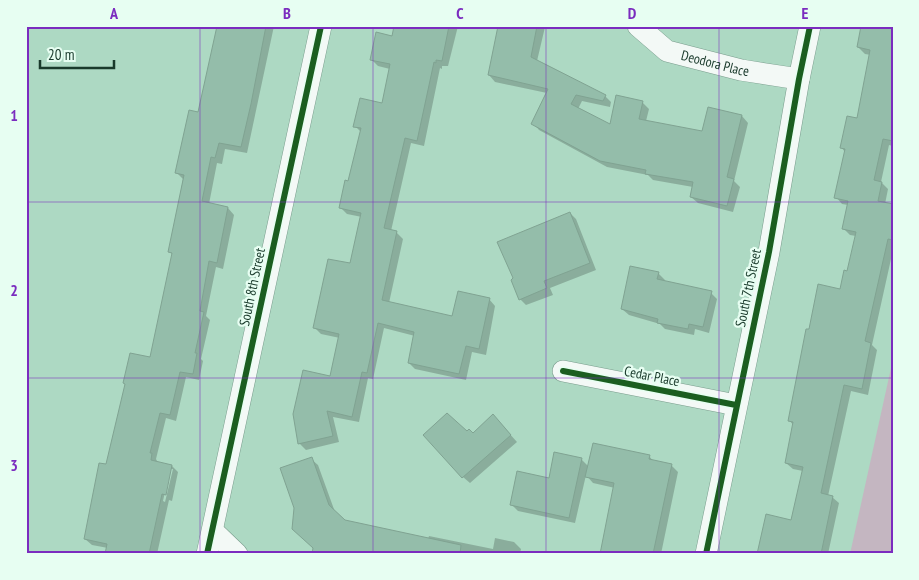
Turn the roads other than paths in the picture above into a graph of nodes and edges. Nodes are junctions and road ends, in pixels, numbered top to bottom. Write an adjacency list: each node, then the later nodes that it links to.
1 (321, 26): 7 (street, South 8th Street)
2 (638, 26): 4 (street, Deodora Place)
3 (810, 26): 4 (street, South 7th Street)
4 (799, 79): 6 (street, South 7th Street)
5 (563, 371): 6 (street, Cedar Place)
6 (736, 405): 10 (street, South 7th Street)
7 (213, 531): 8 (street, South 8th Street); 9 (street)
8 (207, 554)
9 (237, 554)
10 (706, 554)

